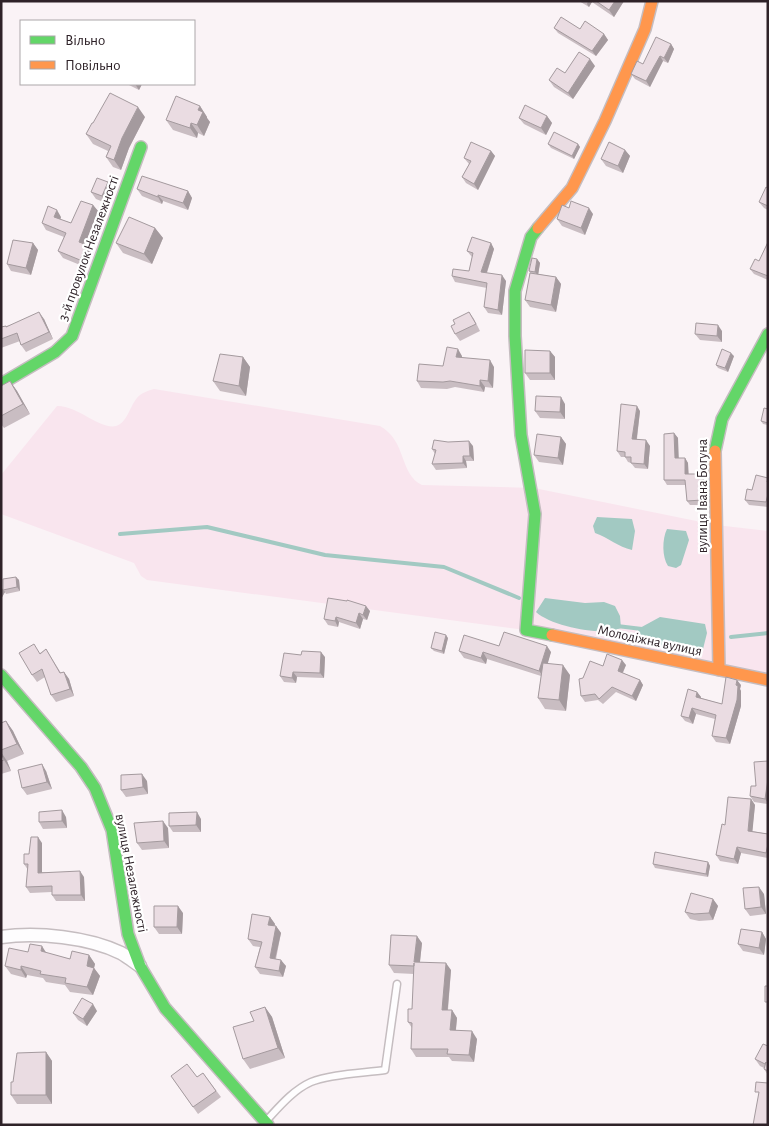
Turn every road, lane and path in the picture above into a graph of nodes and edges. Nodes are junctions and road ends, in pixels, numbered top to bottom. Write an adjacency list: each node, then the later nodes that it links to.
1 (652, 1): 5 (street, Молодіжна вулиця)
2 (141, 147): 4 (street, 3-й провулок Незалежності)
3 (768, 334): 5 (street, вулиця Івана Богуна)
4 (1, 384)
5 (719, 670): 7 (street, Молодіжна вулиця)
6 (1, 675): 9 (street, вулиця Незалежності)
7 (768, 680)
8 (1, 937): 9 (street)
9 (140, 966): 11 (street, вулиця Незалежності)
10 (396, 984): 11 (lane)
11 (264, 1124)

